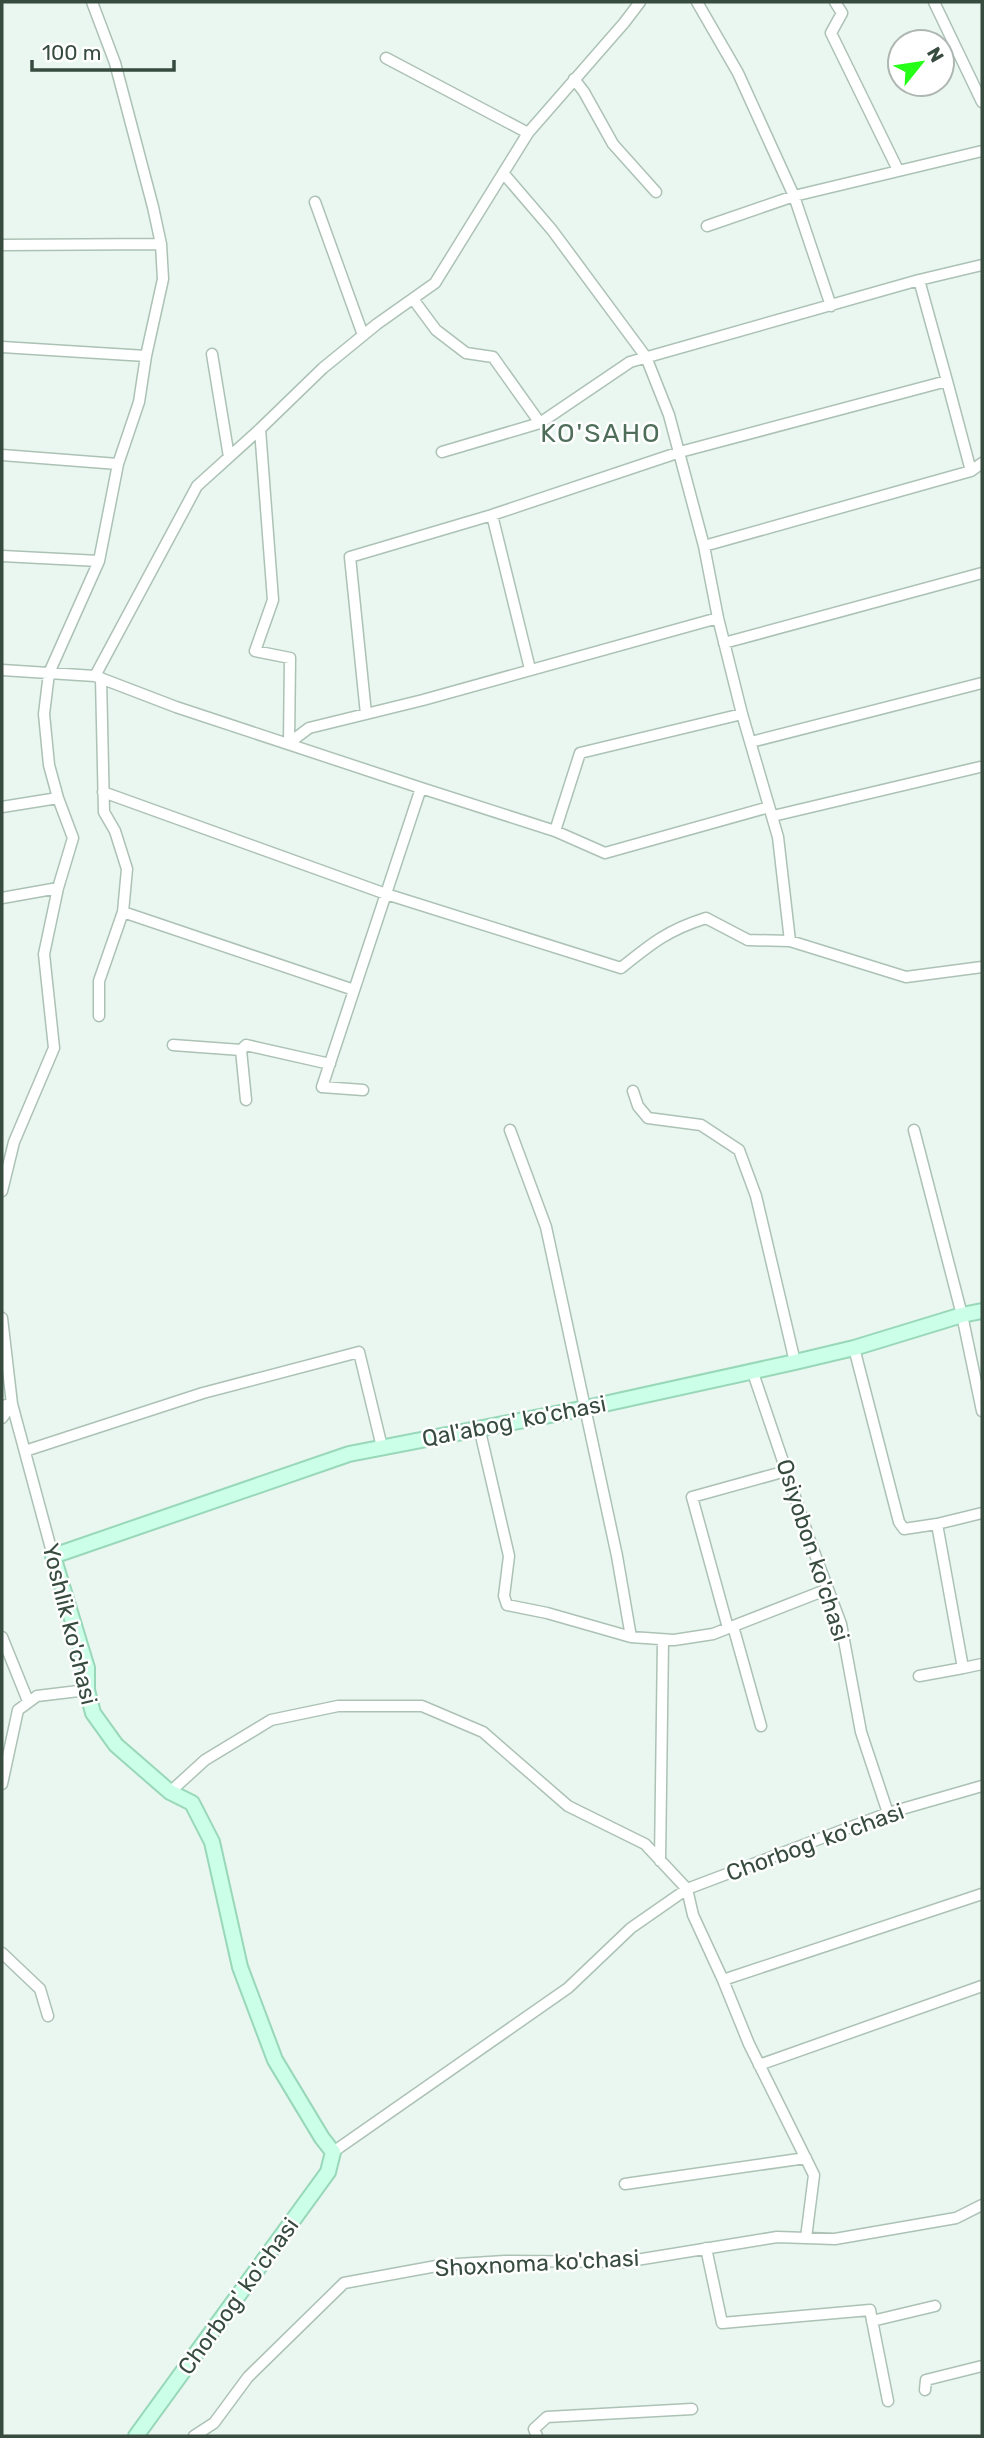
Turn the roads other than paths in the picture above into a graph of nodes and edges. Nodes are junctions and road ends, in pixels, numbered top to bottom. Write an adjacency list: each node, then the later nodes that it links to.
1 (92, 2): 17 (street)
2 (640, 2): 7 (street)
3 (697, 2): 14 (street)
4 (835, 2): 11 (street)
5 (934, 2): 8 (street)
6 (386, 58): 9 (street)
7 (574, 79): 9 (street); 13 (street)
8 (982, 102)
9 (528, 133): 12 (street)
10 (982, 151): 11 (street)
11 (898, 170): 14 (street)
12 (503, 174): 21 (street); 27 (street)
13 (656, 192)
14 (794, 196): 16 (street); 22 (street)
15 (315, 202): 23 (street)
16 (706, 226)
17 (161, 244): 18 (street); 26 (street)
18 (2, 246)
19 (982, 265): 20 (street)
20 (919, 280): 22 (street); 28 (street)
21 (413, 299): 23 (street); 29 (street)
22 (831, 306): 27 (street)
23 (363, 335): 30 (street)
24 (2, 347): 26 (street)
25 (212, 354): 34 (street)
26 (146, 356): 36 (street)
27 (646, 357): 29 (street); 32 (street)
28 (947, 381): 32 (street); 37 (street)
29 (540, 423): 31 (street)
30 (260, 429): 34 (street); 53 (street)
31 (442, 452)
32 (680, 452): 38 (street); 39 (street)
33 (2, 456): 36 (street)
34 (229, 457): 48 (street)
35 (982, 463): 37 (street)
36 (118, 464): 41 (street)
37 (971, 471): 39 (street)
38 (492, 515): 45 (street); 50 (street)
39 (704, 545): 43 (street)
40 (2, 556): 41 (street)
41 (100, 561): 47 (street)
42 (982, 573): 44 (street)
43 (718, 618): 44 (street); 45 (street)
44 (724, 643): 51 (street)
45 (530, 669): 50 (street)
46 (2, 670): 47 (street)
47 (49, 673): 48 (street); 57 (street)
48 (98, 677): 53 (street); 56 (street)
49 (982, 683): 52 (street)
50 (366, 714): 53 (street)
51 (742, 714): 52 (street); 60 (street)
52 (751, 741): 59 (street)
53 (289, 743): 55 (street)
54 (982, 770): 59 (street)
55 (421, 788): 60 (street); 62 (street)
56 (103, 792): 62 (street); 64 (street)
57 (58, 797): 58 (street); 61 (street)
58 (2, 807)
59 (771, 811): 60 (street); 65 (street)
60 (555, 831)
61 (58, 888): 63 (street); 77 (street)
62 (386, 894): 65 (street); 67 (street)
63 (2, 898)
64 (123, 912): 67 (street); 68 (street)
65 (790, 941): 66 (street)
66 (982, 967)
67 (354, 990): 71 (street)
68 (99, 1016)
69 (173, 1045): 70 (street)
70 (241, 1050): 71 (street); 74 (street)
71 (330, 1064): 72 (street)
72 (363, 1090)
73 (634, 1091): 82 (street)
74 (246, 1100)
75 (510, 1130): 85 (street)
76 (914, 1130): 79 (street)
77 (2, 1191)
78 (982, 1311): 79 (street, Qal'abog' ko'chasi)
79 (962, 1315): 81 (street, Qal'abog' ko'chasi); 86 (street)
80 (2, 1318): 84 (street, Yoshlik ko'chasi)
81 (854, 1348): 82 (street, Qal'abog' ko'chasi); 93 (street)
82 (795, 1362): 83 (street, Qal'abog' ko'chasi)
83 (752, 1370): 85 (street, Qal'abog' ko'chasi); 91 (street, Osiyobon ko'chasi)
84 (7, 1405): 87 (street); 90 (street, Yoshlik ko'chasi)
85 (586, 1408): 88 (street, Qal'abog' ko'chasi); 98 (street)
86 (982, 1411)
87 (2, 1418)
88 (479, 1427): 89 (street, Qal'abog' ko'chasi); 98 (street)
89 (383, 1447): 90 (street); 94 (street, Qal'abog' ko'chasi)
90 (25, 1451): 94 (street, Yoshlik ko'chasi)
91 (786, 1471): 95 (street, Osiyobon ko'chasi); 96 (street)
92 (982, 1513): 93 (street)
93 (937, 1524): 101 (street)
94 (54, 1556): 103 (street, Yoshlik ko'chasi)
95 (828, 1589): 96 (street); 110 (street, Osiyobon ko'chasi)
96 (731, 1627): 99 (street); 105 (street)
97 (2, 1637): 104 (street)
98 (631, 1637): 99 (street)
99 (663, 1640): 111 (street)
100 (982, 1664): 101 (street)
101 (963, 1668): 102 (street)
102 (919, 1676)
103 (87, 1690): 104 (street); 109 (street, Yoshlik ko'chasi)
104 (28, 1701): 106 (street)
105 (761, 1726)
106 (4, 1767): 107 (street)
107 (2, 1784)
108 (982, 1786): 110 (street, Сhorbog' ko'chasi)
109 (170, 1791): 111 (street); 119 (street, Yoshlik ko'chasi)
110 (888, 1813): 112 (street, Сhorbog' ko'chasi)
111 (660, 1861): 112 (street)
112 (687, 1889): 115 (street); 119 (street, Сhorbog' ko'chasi)
113 (982, 1894): 115 (street)
114 (2, 1953): 117 (street)
115 (723, 1980): 118 (street)
116 (982, 1986): 118 (street)
117 (48, 2016)
118 (759, 2065): 120 (street)
119 (333, 2152): 131 (street, Chorbog' ko'chasi)
120 (806, 2158): 121 (street); 123 (street)
121 (625, 2184)
122 (982, 2205): 123 (street, Shoxnoma ko'chasi)
123 (806, 2238): 124 (street, Shoxnoma ko'chasi)
124 (706, 2248): 126 (street); 132 (street, Shoxnoma ko'chasi)
125 (935, 2306): 126 (street)
126 (872, 2321): 129 (street)
127 (982, 2367): 128 (street)
128 (925, 2390)
129 (888, 2401)
130 (692, 2409): 133 (street)
131 (136, 2436)
132 (194, 2436)
133 (537, 2436)

